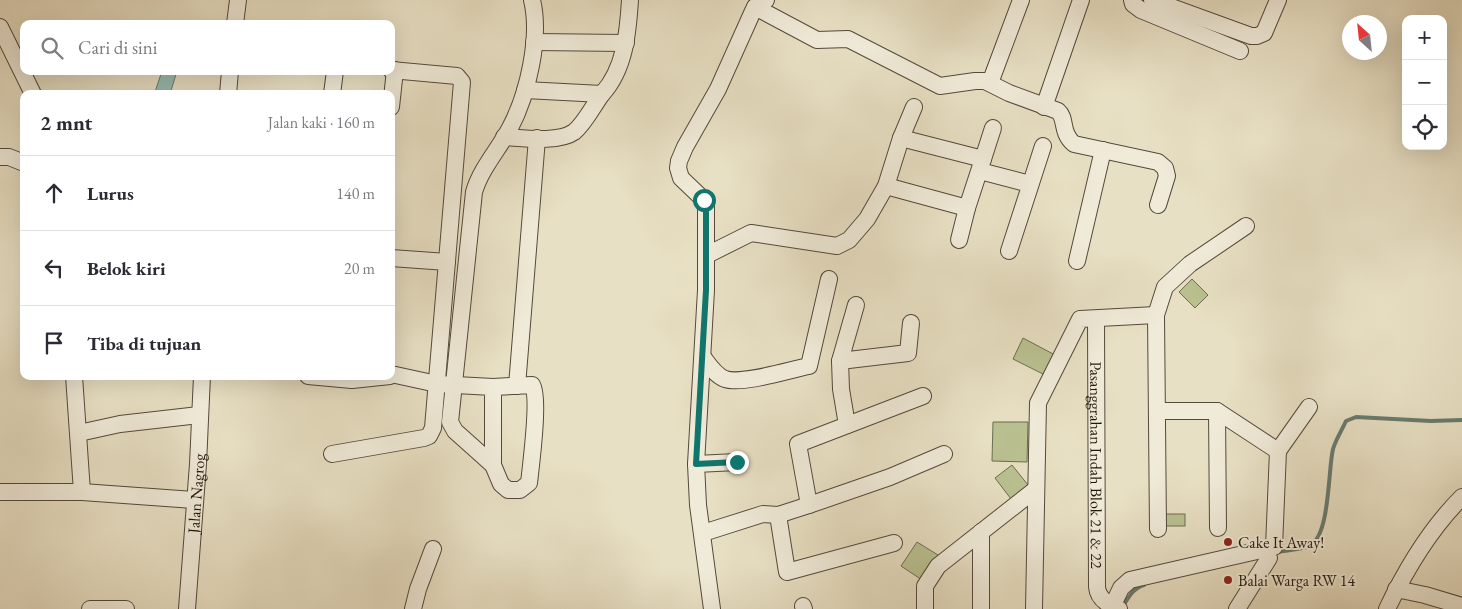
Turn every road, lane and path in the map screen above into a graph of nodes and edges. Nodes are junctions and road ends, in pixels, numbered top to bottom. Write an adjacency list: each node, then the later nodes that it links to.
1 (238, 0): 10 (street)
2 (532, 0): 12 (street)
3 (630, 0): 13 (street)
4 (1021, 0): 21 (street)
5 (1081, 0): 29 (street)
6 (1132, 0): 14 (street)
7 (1152, 0): 8 (street)
8 (1278, 0)
9 (761, 3): 21 (street); 44 (street)
10 (236, 20)
11 (0, 27): 15 (street)
12 (534, 42): 13 (street); 26 (street)
13 (626, 43): 27 (street)
14 (1240, 51)
15 (20, 66)
16 (395, 70): 47 (street)
17 (24, 75): 22 (street)
18 (230, 75): 23 (street)
19 (334, 75): 24 (street)
20 (393, 75): 25 (street)
21 (990, 83): 29 (street)
22 (32, 90)
23 (228, 90)
24 (333, 90)
25 (392, 90)
26 (525, 90): 27 (street); 31 (street)
27 (602, 94): 32 (street)
28 (914, 107): 33 (street)
29 (1044, 107): 35 (street)
30 (993, 128): 36 (street)
31 (504, 137): 32 (street); 59 (street)
32 (537, 138): 60 (street)
33 (901, 138): 36 (street); 38 (street)
34 (1043, 146): 37 (street)
35 (1103, 150): 39 (street); 46 (street)
36 (982, 165): 37 (street); 40 (street)
37 (1030, 184): 43 (street)
38 (886, 186): 40 (street); 44 (street)
39 (1158, 205)
40 (967, 208): 42 (street)
41 (1246, 226): 50 (street)
42 (958, 240)
43 (1009, 251)
44 (707, 254): 53 (street)
45 (395, 258): 47 (street)
46 (1077, 261)
47 (447, 262): 58 (street)
48 (829, 279): 53 (street)
49 (856, 305): 54 (street)
50 (1156, 315): 51 (street); 64 (street)
51 (1088, 319): 75 (street); 91 (street, Pasanggrahan Indah Blok 21 & 22)
52 (911, 323): 54 (street)
53 (703, 357): 73 (street)
54 (840, 361): 67 (street)
55 (395, 376): 58 (street)
56 (74, 380): 68 (street)
57 (202, 380): 66 (street, Jalan Nagrog)
58 (437, 384): 59 (street); 70 (street)
59 (454, 384): 61 (street); 74 (street)
60 (517, 386): 61 (street); 74 (street)
61 (493, 387): 74 (street)
62 (923, 396): 67 (street)
63 (1309, 407): 69 (street)
64 (1157, 411): 65 (street); 83 (street)
65 (1216, 411): 69 (street); 82 (street)
66 (199, 415): 68 (street); 79 (street, Jalan Nagrog)
67 (847, 425): 80 (street)
68 (79, 433): 77 (street)
69 (1278, 451): 88 (street)
70 (332, 454)
71 (944, 454): 80 (street)
72 (737, 462): 73 (street)
73 (696, 464): 85 (street)
74 (493, 465)
75 (1036, 489): 84 (street); 99 (street)
76 (0, 492): 77 (street)
77 (82, 492): 79 (street)
78 (1462, 497): 89 (street)
79 (194, 500): 94 (street, Jalan Nagrog)
80 (809, 505): 81 (street)
81 (778, 515): 85 (street); 86 (street)
82 (1218, 528)
83 (1158, 529)
84 (982, 532): 97 (street); 98 (street)
85 (703, 533): 96 (street)
86 (894, 543)
87 (432, 549): 95 (street)
88 (1272, 553): 91 (street); 100 (street)
89 (1396, 589): 90 (street); 101 (street)
90 (1462, 606)
91 (1114, 608)
92 (90, 609): 93 (street)
93 (126, 609)
94 (187, 609)
95 (413, 609)
96 (712, 609)
97 (925, 609)
98 (981, 609)
99 (1034, 609)
100 (1237, 609)
101 (1387, 609)

